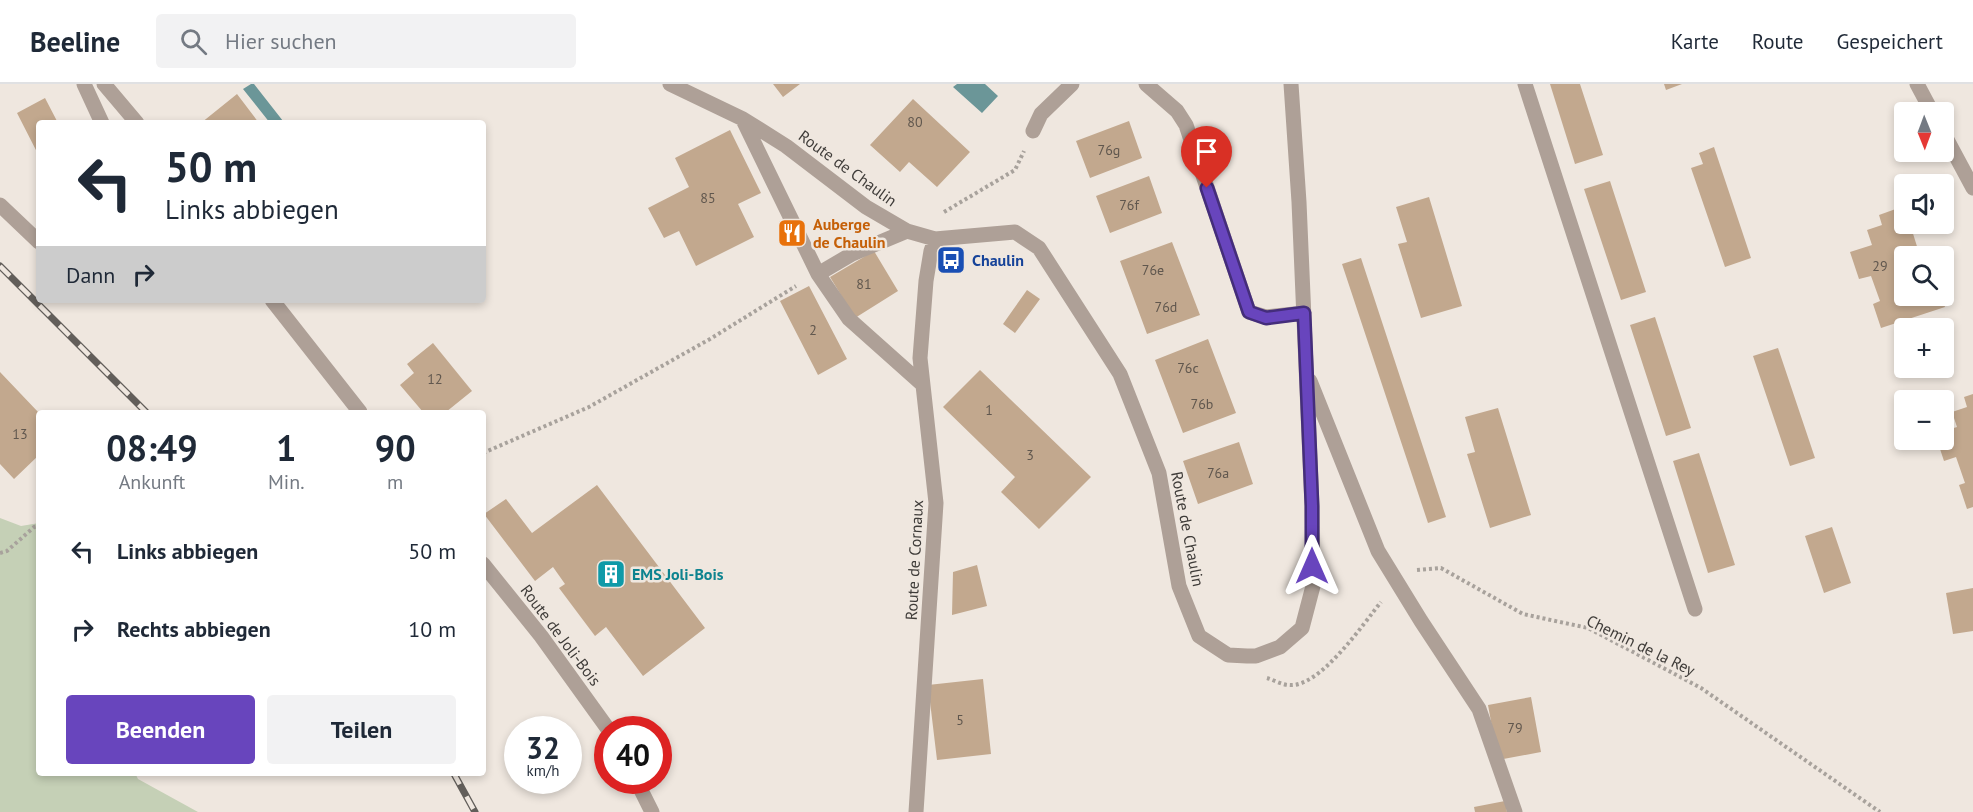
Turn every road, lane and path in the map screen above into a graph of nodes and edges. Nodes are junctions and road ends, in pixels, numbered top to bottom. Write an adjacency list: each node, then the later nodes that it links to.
1 (84, 84): 11 (street)
2 (104, 84): 12 (street)
3 (670, 84): 10 (street, Route de Chaulin)
4 (1072, 84): 13 (street)
5 (1146, 84): 23 (street)
6 (1291, 84): 23 (street, Route de Chaulin)
7 (1525, 84): 32 (street)
8 (1917, 84): 9 (street)
9 (1927, 102)
10 (743, 119): 18 (street, Route de Chaulin); 21 (street)
11 (101, 120)
12 (134, 120)
13 (1033, 131): 17 (path)
14 (1954, 153): 15 (street)
15 (1973, 188)
16 (0, 205): 19 (street)
17 (937, 216)
18 (907, 231): 20 (street, Route de Chaulin); 21 (street)
19 (36, 239)
20 (935, 239): 25 (street, Route de Cornaux); 33 (street, Route de Chaulin)
21 (818, 274): 25 (street); 27 (path)
22 (274, 303): 26 (street)
23 (1304, 313): 24 (street, Route de Chaulin)
24 (1306, 372): 31 (street); 33 (street, Route de Chaulin)
25 (923, 385): 37 (street, Route de Cornaux)
26 (358, 410)
27 (486, 452)
28 (36, 527): 29 (path)
29 (0, 553)
30 (486, 568): 34 (street, Route de Joli-Bois)
31 (1397, 582): 33 (path, Chemin de la Rey); 38 (street); 39 (path, Chemin de la Rey)
32 (1695, 609)
33 (1247, 656)
34 (599, 716)
35 (643, 794): 36 (street)
36 (652, 812)
37 (916, 812)
38 (1515, 812)
39 (1880, 812)

